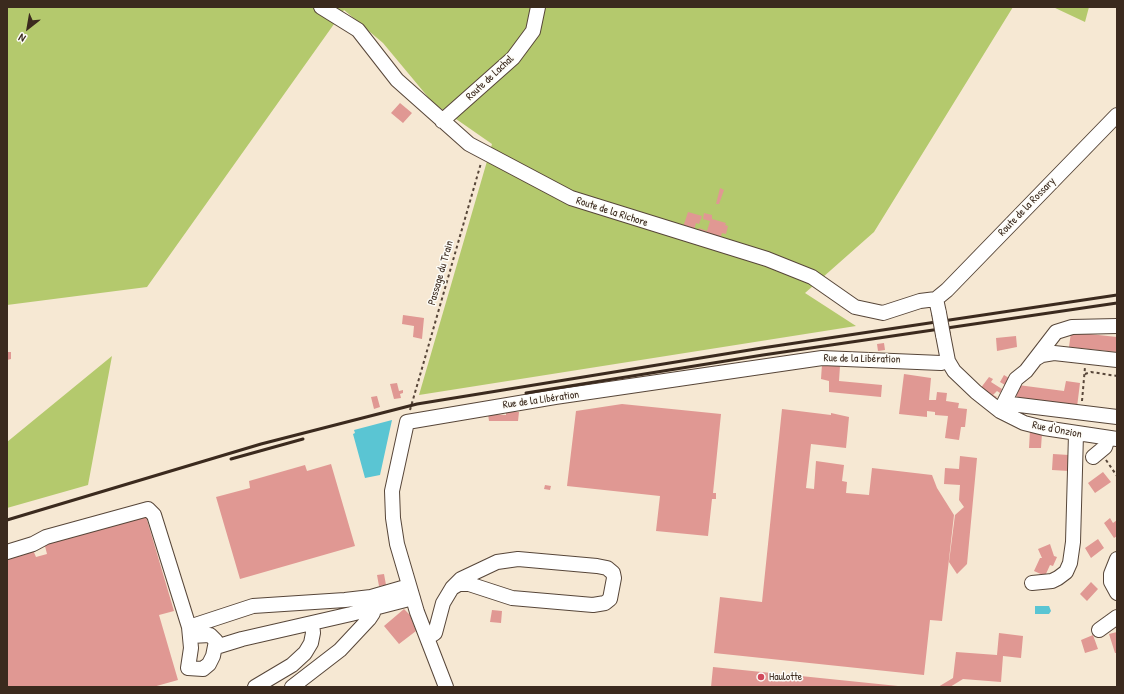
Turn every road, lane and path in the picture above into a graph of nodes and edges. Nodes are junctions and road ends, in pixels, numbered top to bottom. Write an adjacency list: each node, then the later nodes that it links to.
1 (321, 7): 4 (street, Route de la Richore)
2 (538, 7): 4 (street, Route de Lachal)
3 (1117, 115): 6 (street, Route de la Rossary)
4 (442, 121): 5 (street, Route de la Richore)
5 (484, 152): 6 (street, Route de la Richore); 14 (path, Passage du Train)
6 (938, 306): 11 (street, Rue d'Onzion, bridge)
7 (1117, 326): 9 (street)
8 (1086, 356): 9 (street); 10 (street); 12 (path)
9 (1037, 358): 15 (street)
10 (1117, 360)
11 (948, 361): 15 (street, Rue d'Onzion); 25 (street, Rue de la Libération)
12 (1084, 375): 13 (path); 16 (path)
13 (1117, 376)
14 (413, 399)
15 (1002, 409): 16 (street, Rue d'Onzion); 18 (street, Rue d'Onzion)
16 (1080, 413): 17 (street, Rue d'Onzion)
17 (1117, 417)
18 (1076, 434): 19 (street, Rue d'Onzion); 23 (street)
19 (1113, 439): 20 (street)
20 (1093, 457)
21 (7, 552): 31 (street)
22 (1117, 559): 26 (street)
23 (1032, 583)
24 (452, 588): 24 (street); 32 (street)
25 (411, 592): 27 (street); 32 (street, Rue de la Libération)
26 (1117, 594)
27 (372, 603): 29 (street); 31 (street); 35 (street)
28 (1117, 617): 30 (street)
29 (312, 623): 33 (street); 34 (street)
30 (1099, 630)
31 (190, 631): 33 (street); 33 (street)
32 (427, 638): 36 (street, Rue de la Libération)
33 (216, 647)
34 (255, 687)
35 (292, 687)
36 (446, 687)

